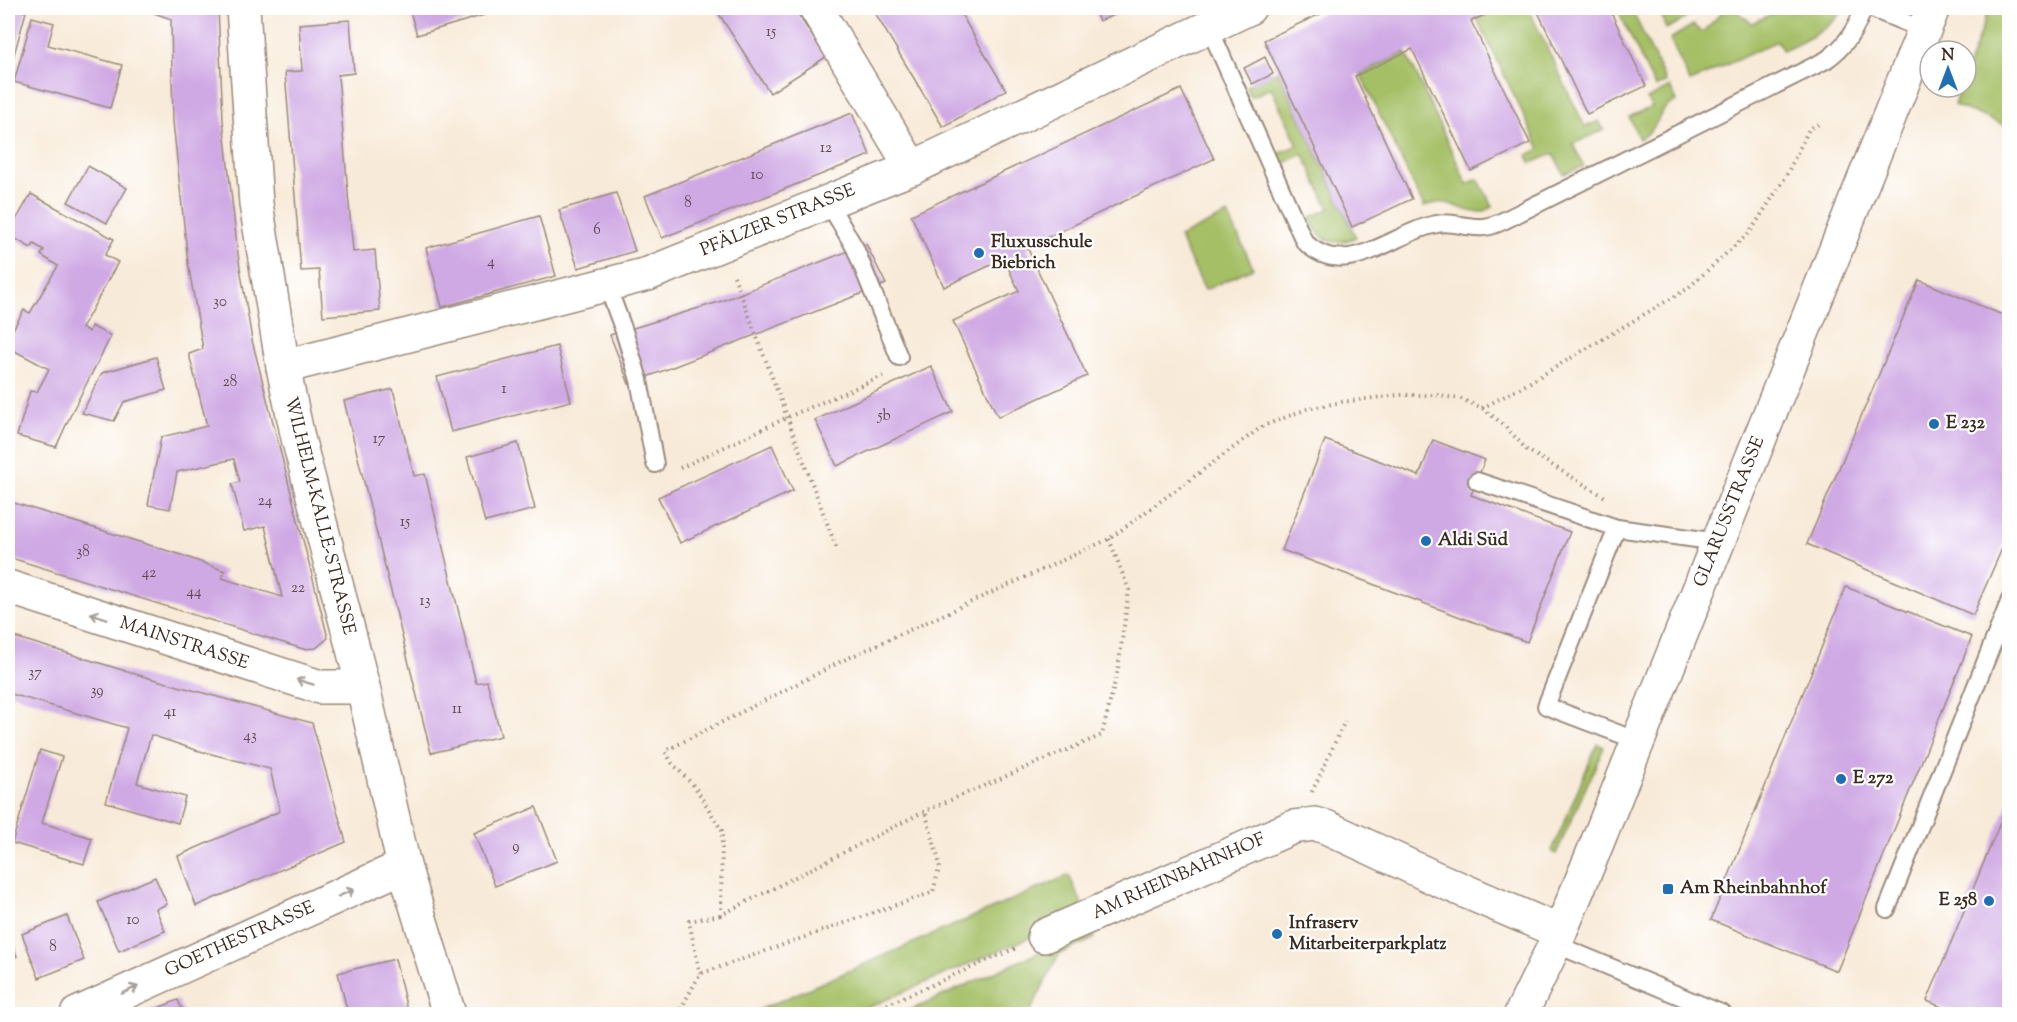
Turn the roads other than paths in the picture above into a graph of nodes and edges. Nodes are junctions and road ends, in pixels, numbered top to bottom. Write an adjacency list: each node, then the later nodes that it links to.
1 (243, 8): 12 (street, WILHELM-KALLE-STRASSE)
2 (816, 8): 8 (street)
3 (1249, 8): 7 (street, PFÄLZER STRASSE)
4 (1864, 8): 7 (lane)
5 (1870, 8): 6 (lane)
6 (1929, 19): 16 (street, GLARUSSTRASSE)
7 (1209, 27): 8 (street, PFÄLZER STRASSE)
8 (912, 168): 9 (street, PFÄLZER STRASSE)
9 (828, 202): 10 (street, PFÄLZER STRASSE); 11 (lane)
10 (607, 285): 12 (street, PFÄLZER STRASSE); 13 (lane)
11 (899, 357)
12 (283, 367): 19 (street, WILHELM-KALLE-STRASSE)
13 (655, 464)
14 (1477, 481): 15 (lane)
15 (1617, 528): 16 (lane); 20 (lane)
16 (1718, 542): 20 (street, GLARUSSTRASSE)
17 (8, 587): 19 (street, MAINSTRASSE, one-way to 17)
18 (2010, 600): 22 (lane)
19 (363, 687): 21 (street, WILHELM-KALLE-STRASSE)
20 (1638, 741): 24 (street, GLARUSSTRASSE)
21 (404, 866): 25 (street, GOETHESTRASSE, one-way to 21); 26 (street, WILHELM-KALLE-STRASSE)
22 (1887, 909)
23 (1044, 936): 24 (street, AM RHEINBAHNHOF)
24 (1557, 938): 27 (street, GLARUSSTRASSE); 28 (lane)
25 (76, 1014)
26 (448, 1014)
27 (1521, 1014)
28 (1724, 1014)

